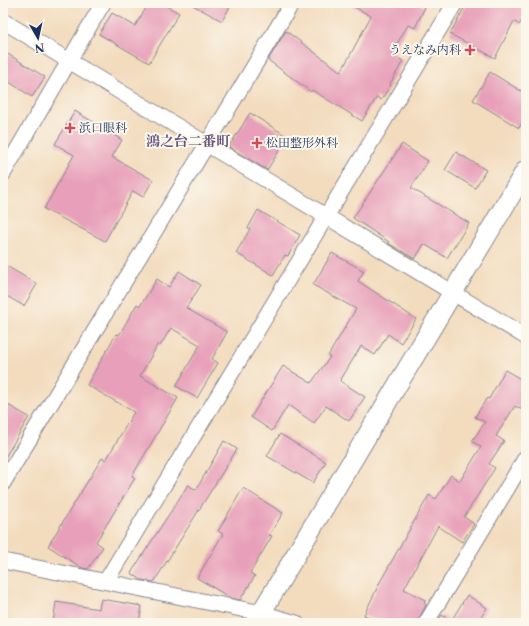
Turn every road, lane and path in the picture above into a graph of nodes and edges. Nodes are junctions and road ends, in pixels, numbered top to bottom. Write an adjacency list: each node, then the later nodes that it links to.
1 (103, 3): 5 (street)
2 (292, 3): 6 (street)
3 (455, 3): 9 (street)
4 (3, 21): 5 (street)
5 (69, 61): 6 (street); 8 (street)
6 (206, 145): 9 (street); 13 (street)
7 (526, 170): 10 (street)
8 (3, 174)
9 (326, 217): 10 (street); 15 (street)
10 (454, 294): 11 (street); 16 (street)
11 (526, 337)
12 (526, 457): 18 (street)
13 (3, 483)
14 (3, 561): 15 (street)
15 (106, 581): 16 (street)
16 (258, 618): 17 (street)
17 (296, 623)
18 (426, 623)

